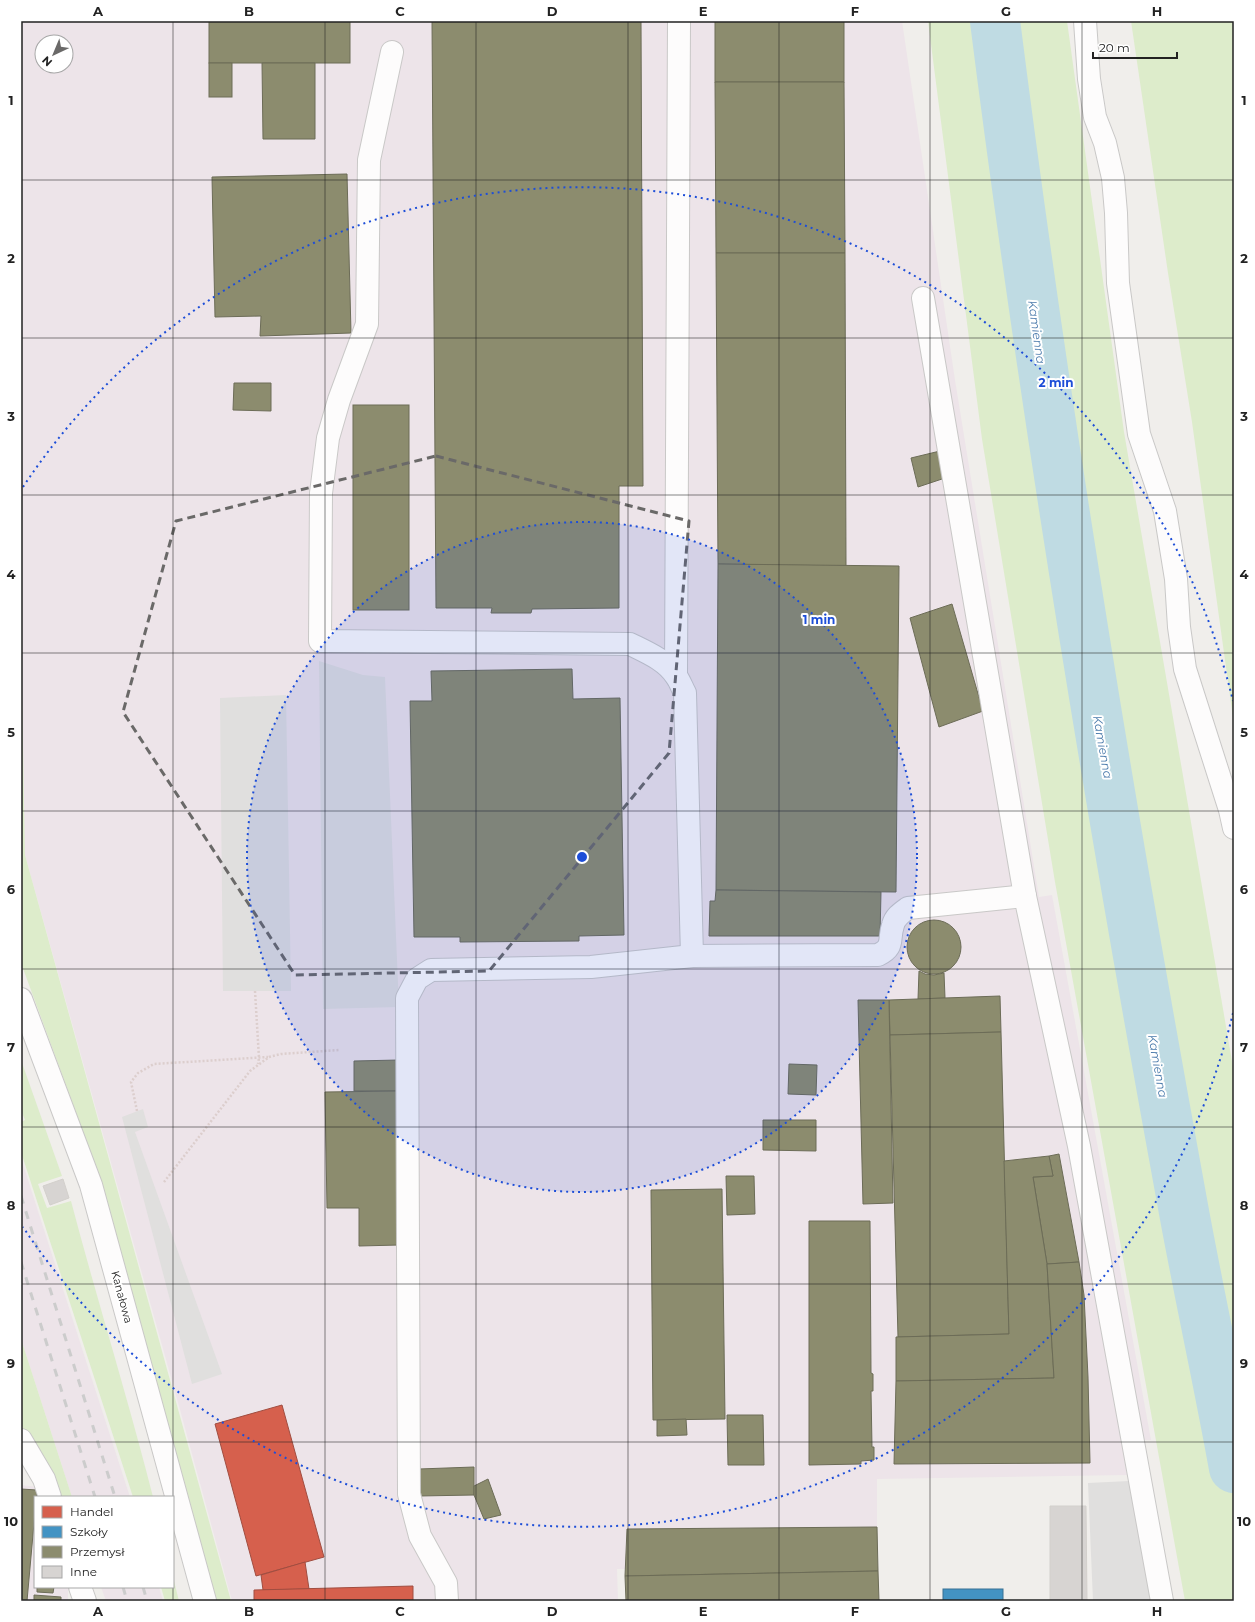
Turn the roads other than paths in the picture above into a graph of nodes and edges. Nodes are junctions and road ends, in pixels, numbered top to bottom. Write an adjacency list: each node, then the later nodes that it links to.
1 (679, 21): 5 (street)
2 (1085, 21): 6 (street)
3 (392, 52): 5 (street)
4 (923, 298): 7 (street)
5 (676, 676): 8 (street)
6 (1234, 828)
7 (1025, 896): 8 (street); 16 (street)
8 (692, 956): 15 (street)
9 (21, 1000): 14 (street, Kanałowa)
10 (21, 1440): 11 (street)
11 (50, 1496)
12 (80, 1588): 13 (street)
13 (85, 1601)
14 (205, 1601)
15 (447, 1601)
16 (1162, 1601)

